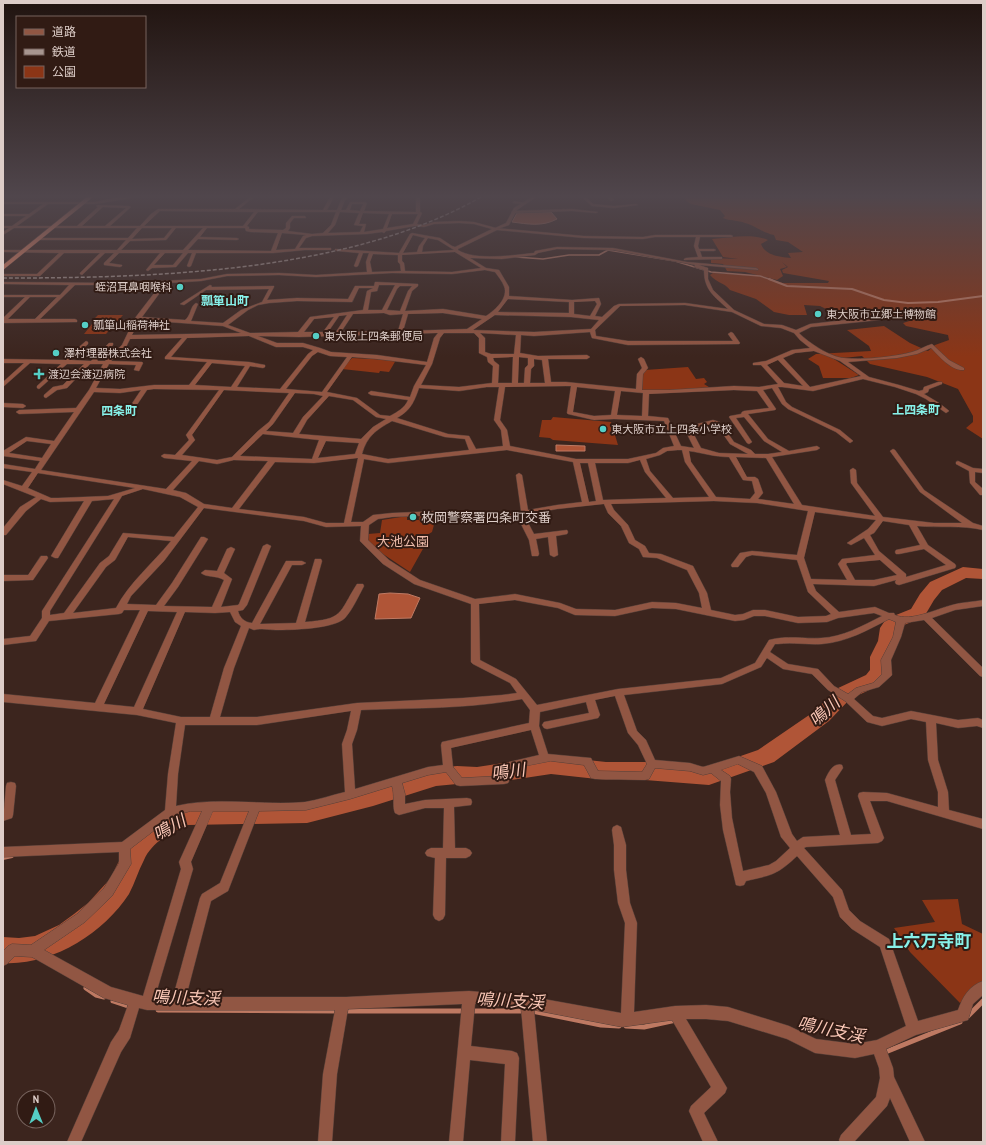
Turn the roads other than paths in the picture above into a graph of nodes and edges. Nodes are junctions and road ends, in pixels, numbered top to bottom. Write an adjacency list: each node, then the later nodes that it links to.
1 (291, 250): 18 (street)
2 (342, 250): 19 (street)
3 (402, 250): 22 (street)
4 (443, 250): 21 (street)
5 (458, 250): 23 (street)
6 (551, 250): 23 (street)
7 (621, 250): 26 (street)
8 (697, 250): 24 (street)
9 (3, 251): 16 (street)
10 (63, 251): 11 (street); 16 (street); 37 (street)
11 (104, 251): 12 (street); 35 (street)
12 (120, 251): 13 (street); 28 (street)
13 (164, 251): 14 (street); 14 (street)
14 (186, 251): 15 (street)
15 (195, 251): 17 (street); 29 (street)
16 (24, 252): 31 (highway)
17 (231, 252): 18 (street)
18 (273, 252)
19 (361, 252): 20 (street); 30 (street)
20 (371, 253): 22 (street); 36 (street)
21 (419, 253): 22 (street)
22 (400, 254): 34 (street)
23 (465, 256): 33 (street)
24 (700, 257): 25 (street); 26 (street)
25 (720, 258)
26 (672, 260): 27 (street)
27 (687, 263): 32 (street); 56 (street)
28 (120, 266)
29 (189, 266)
30 (356, 266)
31 (3, 268)
32 (756, 269)
33 (485, 270): 34 (street); 49 (street)
34 (404, 273): 36 (street)
35 (82, 274)
36 (370, 274): 38 (street)
37 (3, 275)
38 (216, 278): 39 (street); 45 (street)
39 (165, 282): 41 (street); 64 (street)
40 (3, 283): 42 (street)
41 (74, 283): 42 (street); 48 (street)
42 (43, 284): 47 (street)
43 (399, 284): 44 (street); 55 (street); 57 (street)
44 (375, 287): 51 (street); 54 (street)
45 (206, 289): 51 (street); 52 (street)
46 (3, 296): 47 (street)
47 (29, 296): 48 (street); 67 (street)
48 (62, 296): 68 (street)
49 (508, 297): 50 (street); 58 (street)
50 (572, 301): 60 (street); 63 (street)
51 (264, 302): 71 (street)
52 (182, 304)
53 (196, 304): 70 (street)
54 (365, 311): 55 (street); 59 (street)
55 (384, 311): 57 (street)
56 (733, 311): 66 (street); 76 (street)
57 (404, 312): 65 (street); 74 (street)
58 (494, 313): 60 (street); 65 (street)
59 (351, 314): 62 (street); 80 (street)
60 (571, 315): 63 (street)
61 (908, 315): 76 (street)
62 (337, 316): 79 (street); 82 (street)
63 (592, 317): 66 (street)
64 (138, 318): 70 (street); 85 (street)
65 (488, 318): 73 (street)
66 (603, 319): 72 (street)
67 (3, 321): 68 (street)
68 (36, 321): 69 (street)
69 (74, 321)
70 (186, 322): 71 (street)
71 (224, 325): 84 (street)
72 (592, 330): 78 (street); 81 (street)
73 (468, 331): 75 (street); 77 (street)
74 (400, 332): 77 (street); 80 (street)
75 (475, 332): 78 (street); 92 (street)
76 (796, 332): 88 (street)
77 (441, 333): 107 (street)
78 (519, 333): 90 (street)
79 (324, 334): 80 (street); 82 (street)
80 (337, 334)
81 (731, 334)
82 (299, 335): 84 (street)
83 (186, 336): 84 (street); 85 (street); 101 (street)
84 (252, 336): 89 (street)
85 (130, 337): 104 (street)
86 (86, 343): 102 (street)
87 (110, 344): 103 (street)
88 (815, 348): 96 (street); 98 (street)
89 (318, 349): 91 (street); 132 (street)
90 (516, 355): 92 (street); 93 (street); 117 (street)
91 (350, 356): 107 (street); 137 (street)
92 (490, 356): 116 (street)
93 (531, 356): 95 (street); 118 (street)
94 (586, 357): 95 (street)
95 (545, 358): 114 (street)
96 (779, 358): 105 (street); 127 (street)
97 (641, 359): 134 (street)
98 (842, 360): 110 (street); 112 (street)
99 (3, 361): 100 (street)
100 (29, 361): 102 (street); 115 (street)
101 (211, 361): 106 (street); 123 (street)
102 (67, 362): 103 (street); 124 (street)
103 (91, 362): 104 (street); 124 (street)
104 (106, 362): 111 (street); 131 (street)
105 (762, 363): 108 (street); 120 (street)
106 (249, 364): 109 (street); 128 (street)
107 (429, 364): 121 (street)
108 (754, 364)
109 (263, 366)
110 (962, 369)
111 (137, 370)
112 (865, 378): 127 (street); 136 (street)
113 (940, 383): 136 (street)
114 (548, 384): 118 (street); 119 (street)
115 (3, 385)
116 (499, 385): 117 (street); 121 (street); 158 (street)
117 (515, 385): 118 (street)
118 (527, 385)
119 (574, 385): 129 (street); 148 (street)
120 (782, 385): 122 (street); 127 (street)
121 (416, 386): 139 (street)
122 (774, 386): 130 (street); 155 (street)
123 (191, 387): 125 (street); 126 (street)
124 (55, 388): 138 (street)
125 (145, 388): 131 (street); 146 (street)
126 (223, 388): 128 (street); 170 (street)
127 (808, 388)
128 (233, 389): 132 (street)
129 (618, 389): 134 (street); 148 (street)
130 (759, 389): 135 (street); 147 (street)
131 (92, 390): 143 (street)
132 (282, 390): 133 (street)
133 (293, 391): 137 (street); 151 (street)
134 (639, 391): 135 (street)
135 (646, 392): 150 (street)
136 (920, 393): 144 (street)
137 (325, 394): 140 (street); 152 (street)
138 (46, 396)
139 (412, 399): 140 (street); 149 (street)
140 (363, 403): 149 (street)
141 (3, 405): 142 (street)
142 (23, 406)
143 (79, 410): 145 (street); 157 (street)
144 (946, 411)
145 (19, 412)
146 (128, 414)
147 (745, 415): 156 (street); 164 (street)
148 (614, 417): 150 (street)
149 (393, 418): 154 (street); 162 (street)
150 (645, 418): 159 (street)
151 (260, 432): 152 (street); 171 (street)
152 (295, 435): 153 (street)
153 (323, 438): 154 (street); 176 (street)
154 (364, 441): 167 (street)
155 (850, 441)
156 (750, 442)
157 (56, 443): 174 (street); 174 (street)
158 (507, 448): 162 (street); 177 (street)
159 (682, 448): 161 (street); 172 (street); 194 (street)
160 (817, 448): 164 (street)
161 (698, 450): 165 (street); 168 (street)
162 (473, 451): 167 (street)
163 (893, 451): 208 (street)
164 (789, 453): 169 (street)
165 (731, 455): 168 (street); 196 (street)
166 (164, 456): 170 (street)
167 (360, 456): 176 (street); 206 (street)
168 (753, 456): 169 (street)
169 (768, 456): 200 (street)
170 (176, 457): 173 (street)
171 (234, 458): 173 (street); 175 (street)
172 (642, 458): 178 (street); 195 (street)
173 (197, 459): 189 (street)
174 (45, 460): 184 (street)
175 (273, 460): 176 (street); 201 (street)
176 (314, 461)
177 (576, 461): 178 (street); 198 (street)
178 (591, 461): 197 (street)
179 (958, 463): 182 (street)
180 (3, 466): 184 (street)
181 (853, 470): 204 (street)
182 (972, 470): 183 (street); 190 (street)
183 (983, 471)
184 (38, 472): 187 (street); 188 (street)
185 (519, 475): 203 (street)
186 (3, 482): 187 (street)
187 (24, 488): 191 (street)
188 (142, 488): 189 (street); 192 (street)
189 (168, 491): 199 (street)
190 (983, 493)
191 (41, 496): 193 (street); 211 (street)
192 (119, 496): 193 (street); 250 (street)
193 (89, 499): 224 (street)
194 (714, 499): 195 (street); 196 (street)
195 (671, 500): 197 (street)
196 (752, 501): 200 (street)
197 (603, 502): 198 (street); 246 (street)
198 (586, 504): 203 (street)
199 (202, 506): 201 (street); 215 (street)
200 (800, 508): 202 (street)
201 (234, 510): 206 (street)
202 (812, 510): 204 (street); 227 (street)
203 (523, 513): 207 (street); 214 (street)
204 (881, 519): 205 (street); 213 (street)
205 (912, 523): 208 (street); 219 (street)
206 (347, 524): 207 (street)
207 (366, 524): 238 (street)
208 (970, 525): 209 (street)
209 (983, 528)
210 (564, 532): 212 (street)
211 (3, 533)
212 (552, 534): 214 (street); 223 (street)
213 (866, 534): 217 (street); 225 (street)
214 (532, 537): 222 (street)
215 (175, 539): 240 (street); 247 (street)
216 (204, 539): 242 (street)
217 (851, 543)
218 (267, 546): 244 (street)
219 (925, 546): 221 (street); 235 (street)
220 (231, 549): 232 (street)
221 (898, 552)
222 (535, 554)
223 (554, 555)
224 (55, 556)
225 (881, 557): 225 (street)
226 (44, 558): 233 (street)
227 (800, 558): 230 (street); 234 (street)
228 (318, 560): 252 (street)
229 (302, 563): 253 (street)
230 (735, 565)
231 (205, 573): 232 (street)
232 (220, 574): 245 (street)
233 (3, 578)
234 (808, 581): 236 (street); 248 (street)
235 (899, 582)
236 (847, 583)
237 (360, 586): 252 (street)
238 (475, 602): 246 (street); 258 (street)
239 (983, 603): 249 (street)
240 (121, 607): 241 (street); 247 (street)
241 (146, 607): 242 (street); 262 (street)
242 (158, 608): 243 (street)
243 (182, 608): 245 (street); 265 (street)
244 (233, 609): 245 (street); 253 (street)
245 (215, 610)
246 (707, 612): 248 (street)
247 (67, 615): 250 (street)
248 (837, 615): 251 (street)
249 (925, 616): 251 (street); 256 (street)
250 (46, 618): 254 (street)
251 (896, 618): 255 (street); 259 (street)
252 (300, 625): 253 (street)
253 (250, 626): 267 (street)
254 (4, 644)
255 (765, 653): 257 (street); 259 (street)
256 (983, 674)
257 (618, 692): 261 (street); 273 (street)
258 (524, 695): 263 (street); 264 (street)
259 (844, 697): 266 (street)
260 (3, 698): 262 (street)
261 (589, 698): 264 (street); 270 (street)
262 (98, 707): 265 (street)
263 (357, 707): 267 (street); 279 (street)
264 (535, 709): 271 (street)
265 (137, 711): 268 (street)
266 (931, 719): 269 (street); 285 (street)
267 (214, 720): 268 (street)
268 (181, 721): 284 (street)
269 (983, 724)
270 (547, 725)
271 (534, 726): 272 (street); 274 (street)
272 (545, 758): 273 (street); 274 (street)
273 (651, 764): 276 (street)
274 (448, 768): 277 (street)
275 (838, 768): 289 (street)
276 (714, 769): 290 (street); 290 (street)
277 (396, 781): 279 (street); 281 (street)
278 (11, 786): 286 (street)
279 (350, 795): 282 (street)
280 (467, 802): 281 (street)
281 (449, 803): 293 (street)
282 (256, 806): 283 (street); 303 (street)
283 (210, 807): 284 (street); 300 (street)
284 (170, 812): 291 (street)
285 (944, 813): 287 (street); 289 (street)
286 (3, 816)
287 (983, 824)
288 (617, 830): 305 (street)
289 (847, 840): 290 (street)
290 (796, 848): 306 (street)
291 (124, 851): 292 (street); 296 (street)
292 (3, 852)
293 (440, 853): 294 (street); 295 (street)
294 (466, 853)
295 (439, 915)
296 (33, 952): 297 (street); 300 (street)
297 (3, 960)
298 (983, 987): 306 (street)
299 (469, 999): 301 (street); 302 (street); 308 (street)
300 (139, 1003): 303 (street); 310 (street)
301 (342, 1003): 303 (street); 311 (street)
302 (528, 1003): 305 (street); 314 (street)
303 (178, 1004)
304 (675, 1014): 305 (street); 307 (street); 315 (street)
305 (627, 1019)
306 (914, 1029): 307 (street)
307 (869, 1048): 309 (street)
308 (464, 1052): 312 (street); 313 (street)
309 (886, 1078): 316 (street); 317 (street)
310 (74, 1142)
311 (324, 1142)
312 (456, 1142)
313 (508, 1142)
314 (540, 1142)
315 (712, 1142)
316 (847, 1142)
317 (918, 1142)

